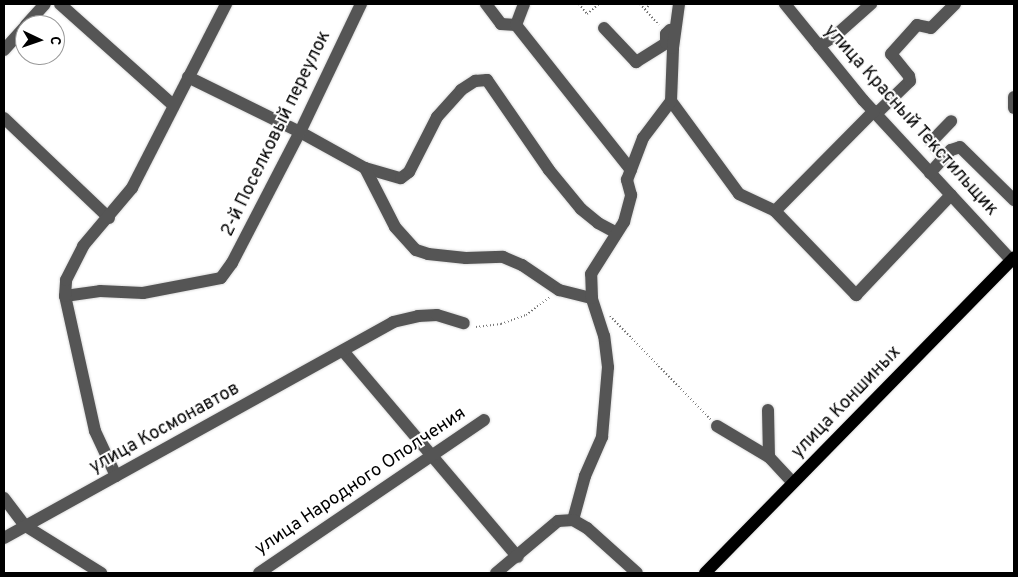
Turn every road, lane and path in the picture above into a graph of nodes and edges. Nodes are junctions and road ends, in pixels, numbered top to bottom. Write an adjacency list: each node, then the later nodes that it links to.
1 (46, 4): 16 (street)
2 (60, 4): 27 (street)
3 (226, 4): 24 (street)
4 (361, 4): 32 (street, 2-й Поселковый переулок)
5 (486, 4): 18 (street)
6 (524, 4): 18 (street)
7 (579, 4): 8 (path)
8 (599, 4)
9 (640, 4): 15 (path)
10 (651, 4): 15 (path)
11 (679, 4): 17 (street)
12 (784, 4): 22 (street, улица Красный Текстильщик)
13 (871, 4): 22 (street)
14 (955, 4): 29 (street)
15 (645, 9): 20 (path)
16 (36, 15)
17 (676, 24): 20 (street); 26 (street)
18 (516, 25): 35 (street)
19 (604, 28): 20 (street)
20 (666, 34)
21 (15, 38): 23 (street)
22 (819, 46): 29 (street, улица Красный Текстильщик)
23 (4, 50)
24 (188, 77): 27 (street); 32 (street)
25 (1014, 97): 28 (street)
26 (670, 100): 35 (street); 39 (street)
27 (173, 104): 40 (street)
28 (1014, 108)
29 (875, 112): 36 (street, улица Красный Текстильщик); 39 (street)
30 (4, 118): 40 (street)
31 (951, 121): 33 (street)
32 (300, 132): 34 (street); 44 (street, 2-й Поселковый переулок)
33 (944, 157): 36 (street); 38 (street)
34 (365, 168): 41 (street); 43 (street)
35 (631, 170): 41 (street)
36 (930, 173): 37 (street, улица Красный Текстильщик)
37 (951, 195): 39 (street); 42 (street, улица Красный Текстильщик)
38 (1014, 200)
39 (774, 211)
40 (108, 218): 44 (street)
41 (617, 233): 45 (street)
42 (1013, 258): 54 (main road, улица Коншиных)
43 (559, 290): 45 (street); 46 (path)
44 (65, 296): 53 (street)
45 (592, 298): 50 (path); 56 (street)
46 (464, 323): 47 (street, улица Космонавтов)
47 (343, 351): 51 (street); 53 (street, улица Космонавтов)
48 (768, 410): 52 (street)
49 (484, 420): 51 (street, улица Народного Ополчения)
50 (717, 426): 52 (street)
51 (433, 456): 59 (street); 61 (street, улица Народного Ополчения)
52 (768, 457): 54 (street)
53 (116, 476): 57 (street, улица Космонавтов)
54 (793, 483): 64 (main road, улица Коншиных)
55 (4, 498): 57 (street)
56 (573, 520): 59 (street); 63 (street)
57 (24, 525): 58 (street, улица Космонавтов); 60 (street)
58 (4, 538)
59 (518, 557): 62 (street)
60 (101, 573)
61 (258, 573)
62 (496, 573)
63 (637, 573)
64 (705, 573)

